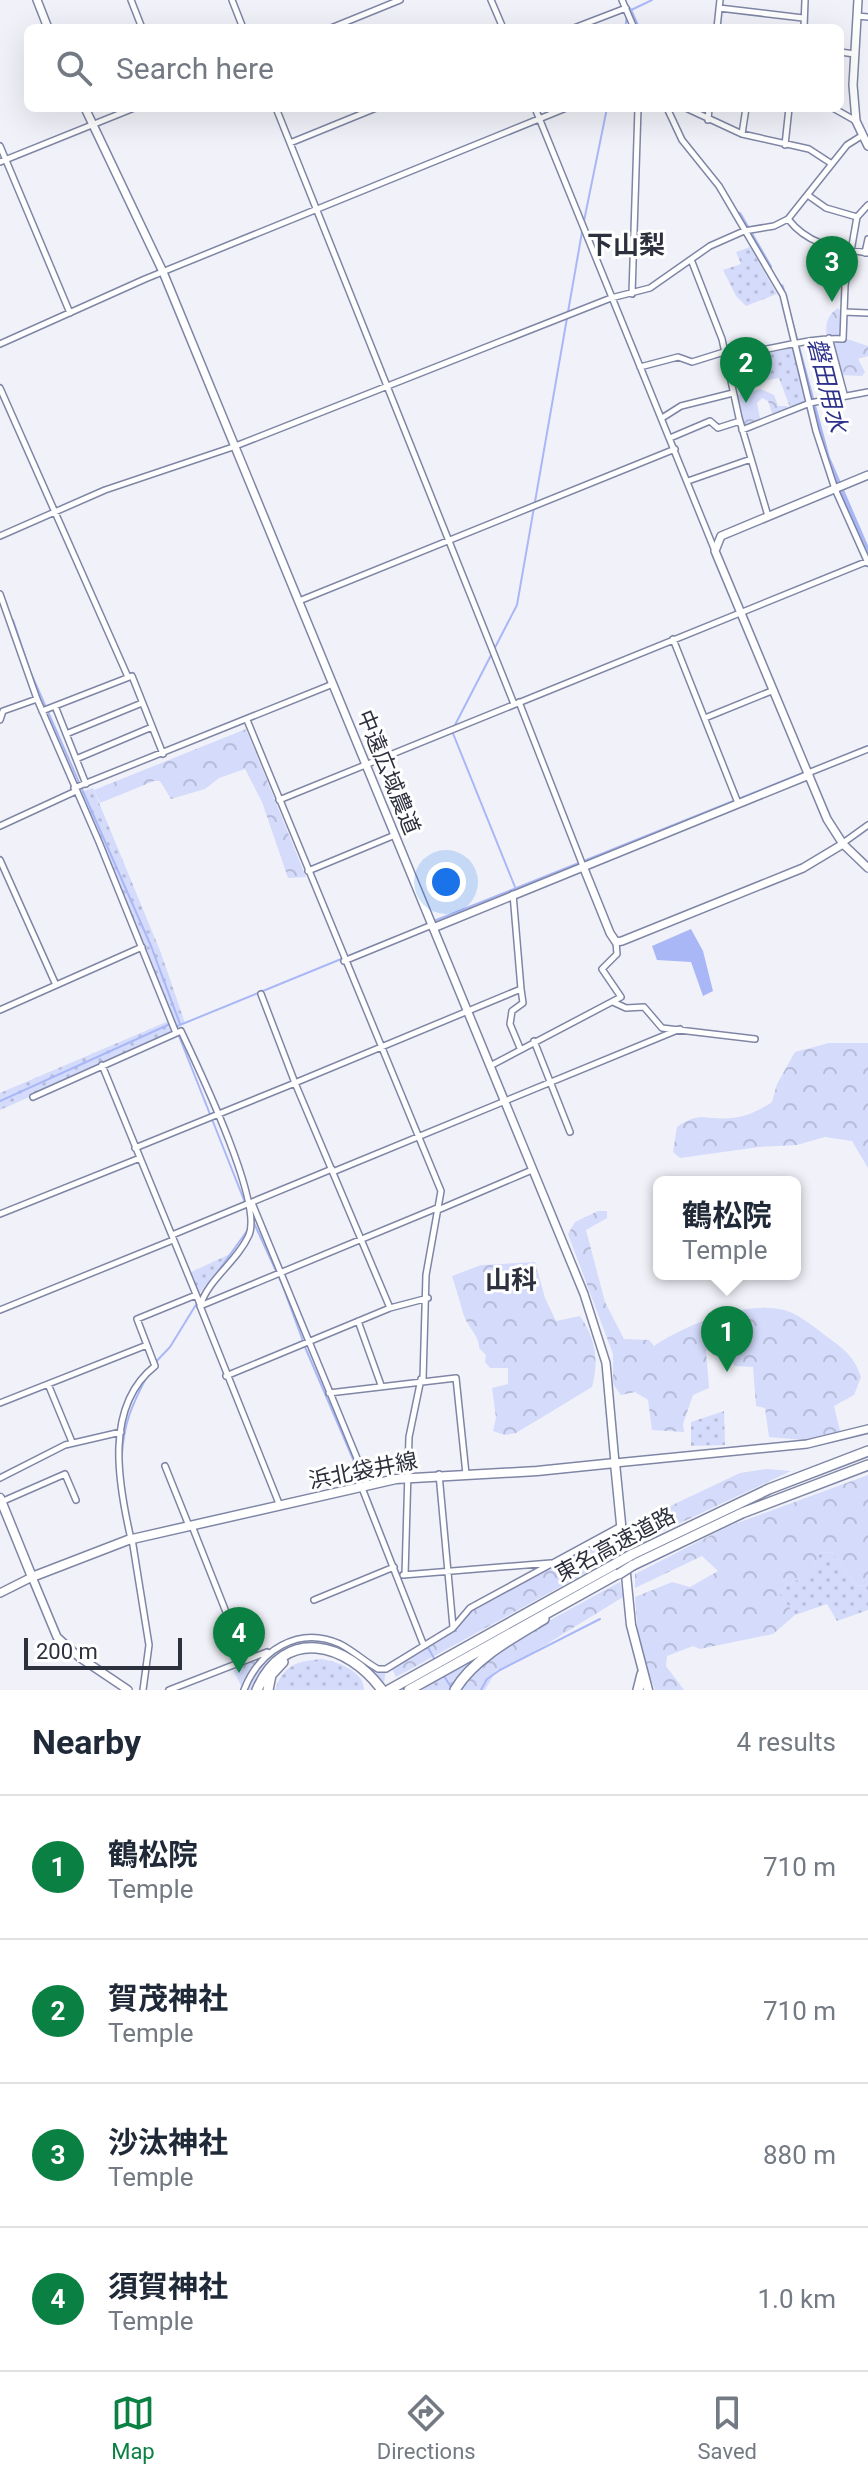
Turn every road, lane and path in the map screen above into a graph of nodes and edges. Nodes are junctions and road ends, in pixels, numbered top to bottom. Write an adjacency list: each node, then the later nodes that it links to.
1 (37, 0): 15 (street)
2 (131, 0): 16 (street)
3 (232, 0): 17 (street)
4 (400, 0): 18 (street)
5 (491, 0): 19 (street)
6 (622, 0): 10 (street)
7 (720, 0): 11 (street)
8 (805, 0): 14 (street)
9 (858, 0): 12 (street)
10 (626, 8): 20 (street); 21 (street)
11 (719, 8): 14 (street); 22 (street)
12 (857, 16): 13 (street); 25 (street)
13 (868, 17)
14 (803, 18): 23 (street)
15 (46, 24)
16 (140, 24)
17 (241, 24)
18 (341, 24)
19 (501, 24)
20 (584, 24)
21 (632, 24)
22 (717, 24)
23 (804, 24)
24 (844, 53): 25 (street)
25 (855, 54): 41 (street)
26 (87, 112): 42 (street, 中遠広域農道)
27 (124, 112): 42 (street)
28 (278, 112): 45 (street)
29 (366, 112): 45 (street)
30 (537, 112): 39 (street)
31 (557, 112): 39 (street)
32 (638, 112): 62 (street)
33 (669, 112): 56 (street)
34 (693, 112): 40 (street)
35 (709, 112): 40 (street)
36 (745, 112): 44 (street)
37 (789, 112): 46 (street)
38 (840, 112): 41 (street)
39 (540, 119): 53 (street); 63 (street)
40 (708, 120): 44 (street)
41 (856, 121): 43 (street)
42 (93, 125): 49 (street); 61 (street, 中遠広域農道)
43 (864, 131): 48 (street); 50 (street)
44 (742, 134): 46 (street)
45 (290, 143): 53 (street)
46 (785, 145): 50 (street)
47 (0, 146): 49 (street)
48 (868, 146)
49 (3, 161): 65 (street)
50 (832, 164): 51 (street)
51 (809, 196): 54 (street); 55 (street)
52 (868, 205): 54 (street)
53 (318, 211): 61 (street); 72 (street)
54 (857, 217): 58 (street)
55 (788, 219): 56 (street); 58 (street)
56 (744, 231): 60 (street); 68 (street)
57 (868, 239): 59 (street)
58 (850, 250): 59 (street); 64 (street)
59 (867, 253)
60 (692, 262): 62 (street); 70 (street)
61 (163, 272): 65 (street); 82 (street, 中遠広域農道)
62 (632, 294): 63 (street)
63 (611, 298): 71 (street); 72 (street)
64 (844, 312): 66 (street); 67 (street)
65 (70, 313): 69 (street)
66 (868, 313)
67 (829, 338): 68 (street); 76 (street)
68 (797, 341): 70 (street); 77 (street)
69 (0, 344)
70 (724, 353): 71 (street); 75 (street)
71 (640, 367): 78 (street)
72 (385, 386): 82 (street); 91 (street)
73 (0, 388): 88 (street)
74 (868, 392): 76 (street)
75 (733, 393): 78 (street); 79 (street)
76 (844, 394): 77 (street)
77 (810, 403): 80 (street); 87 (street)
78 (662, 418): 81 (street)
79 (740, 421): 80 (street); 81 (street)
80 (742, 430): 84 (street)
81 (670, 438): 83 (street)
82 (233, 447): 88 (street); 95 (street, 中遠広域農道)
83 (675, 449): 86 (street); 91 (street)
84 (751, 459): 86 (street); 89 (street)
85 (868, 475): 87 (street)
86 (688, 481): 92 (street)
87 (835, 489): 89 (street); 93 (street)
88 (55, 512): 90 (street); 98 (street)
89 (768, 516): 92 (street)
90 (0, 536)
91 (448, 541): 95 (street); 103 (street)
92 (715, 551): 96 (street)
93 (868, 561): 96 (street)
94 (0, 594): 101 (street)
95 (299, 601): 99 (street, 中遠広域農道)
96 (741, 612): 97 (street); 100 (street)
97 (673, 639): 103 (street); 106 (street)
98 (128, 677): 102 (street); 104 (street)
99 (333, 684): 108 (street); 114 (street, 中遠広域農道)
100 (774, 690): 106 (street); 115 (street)
101 (37, 699): 105 (street); 107 (street)
102 (142, 703): 109 (street); 110 (street)
103 (516, 703): 114 (street); 125 (street)
104 (55, 706): 105 (street); 110 (street)
105 (42, 711): 117 (street)
106 (705, 718): 119 (street)
107 (0, 720)
108 (247, 720): 112 (street); 118 (street)
109 (152, 727): 112 (street); 113 (street)
110 (66, 734): 113 (street)
111 (868, 749): 115 (street)
112 (163, 754): 116 (street)
113 (76, 759): 116 (street)
114 (366, 764): 118 (street); 122 (street, 中遠広域農道)
115 (808, 774): 119 (street); 123 (street)
116 (86, 784): 117 (street)
117 (75, 790): 121 (street); 131 (street)
118 (279, 800): 127 (street)
119 (738, 803): 125 (street)
120 (868, 825): 123 (street)
121 (0, 826)
122 (395, 835): 127 (street); 129 (street, 中遠広域農道)
123 (843, 844): 126 (street); 130 (street)
124 (0, 860): 133 (street)
125 (583, 866): 128 (street); 130 (street)
126 (868, 868)
127 (308, 871): 132 (street)
128 (513, 894): 129 (street); 134 (street)
129 (433, 926): 132 (street); 138 (street, 中遠広域農道)
130 (616, 942): 136 (street)
131 (142, 947): 133 (street); 140 (street)
132 (344, 961): 143 (street)
133 (56, 985): 137 (street)
134 (521, 989): 138 (street); 144 (street)
135 (261, 994): 147 (street)
136 (613, 1002): 139 (street); 142 (street)
137 (0, 1010)
138 (467, 1010): 143 (street); 146 (street, 中遠広域農道)
139 (680, 1029): 141 (street); 148 (street)
140 (176, 1033): 145 (street); 151 (street)
141 (755, 1039)
142 (534, 1041): 144 (street); 148 (street)
143 (380, 1047): 147 (street); 153 (street)
144 (520, 1048): 146 (street)
145 (102, 1065): 149 (street); 154 (street)
146 (490, 1066): 150 (street, 中遠広域農道)
147 (296, 1083): 151 (street); 156 (street)
148 (551, 1083): 150 (street); 152 (street)
149 (33, 1097)
150 (505, 1101): 153 (street); 157 (street, 中遠広域農道)
151 (217, 1114): 154 (street); 158 (street)
152 (570, 1132)
153 (418, 1138): 156 (street); 159 (street)
154 (135, 1148): 155 (street)
155 (140, 1158): 160 (street); 161 (street)
156 (333, 1170): 158 (street); 162 (street)
157 (532, 1170): 159 (street); 182 (street, 中遠広域農道)
158 (250, 1204): 161 (street); 163 (street); 166 (street)
159 (437, 1209): 162 (street); 165 (street)
160 (0, 1214)
161 (172, 1237): 164 (street); 168 (street)
162 (362, 1239): 163 (street); 167 (street)
163 (280, 1273): 166 (street); 170 (street)
164 (196, 1295): 166 (street); 171 (street)
165 (428, 1298): 167 (street); 173 (street)
166 (200, 1305): 172 (street)
167 (390, 1308): 169 (street)
168 (0, 1310)
169 (358, 1321): 170 (street); 175 (street)
170 (308, 1342): 172 (street); 176 (street)
171 (147, 1345): 174 (street); 179 (street)
172 (226, 1376): 192 (street)
173 (422, 1379): 175 (street); 186 (street); 187 (street)
174 (48, 1384): 177 (street); 180 (street)
175 (381, 1385): 176 (street)
176 (329, 1393): 189 (street)
177 (0, 1403)
178 (868, 1429): 182 (street)
179 (121, 1432): 180 (street); 195 (street)
180 (72, 1442): 188 (street)
181 (868, 1451): 196 (highway, 東名高速道路)
182 (615, 1463): 186 (main road, 浜北袋井線); 194 (main road)
183 (868, 1465): 196 (highway, 東名高速道路)
184 (165, 1466): 193 (street)
185 (439, 1474): 186 (main road, 浜北袋井線); 187 (main road, 浜北袋井線); 199 (street)
186 (466, 1474)
187 (410, 1476): 189 (main road, 浜北袋井線); 201 (street)
188 (0, 1478)
189 (364, 1486): 192 (main road, 浜北袋井線); 198 (street)
190 (1, 1500): 191 (street); 202 (main road)
191 (76, 1500)
192 (280, 1506): 193 (main road, 浜北袋井線)
193 (190, 1526): 195 (main road, 浜北袋井線); 208 (street)
194 (622, 1526): 197 (street); 209 (main road)
195 (132, 1539): 202 (main road, 浜北袋井線); 212 (street)
196 (632, 1560): 200 (highway, 東名高速道路, bridge)
197 (551, 1563): 199 (street); 205 (street)
198 (395, 1566): 201 (street); 204 (street)
199 (448, 1570): 201 (street); 205 (street)
200 (618, 1570): 210 (highway, 東名高速道路); 220 (highway)
201 (402, 1575): 206 (street)
202 (32, 1577): 203 (street); 211 (street)
203 (0, 1593)
204 (314, 1600)
205 (453, 1628): 206 (street)
206 (424, 1646): 207 (street)
207 (272, 1650): 208 (street); 214 (street)
208 (245, 1660): 213 (street)
209 (642, 1674): 221 (highway); 222 (main road)
210 (405, 1686): 219 (highway, 東名高速道路)
211 (128, 1690)
212 (143, 1690)
213 (169, 1690)
214 (244, 1690)
215 (257, 1690): 218 (highway)
216 (268, 1690): 217 (highway)
217 (376, 1690)
218 (382, 1690)
219 (389, 1690)
220 (455, 1690)
221 (638, 1690)
222 (648, 1690)

